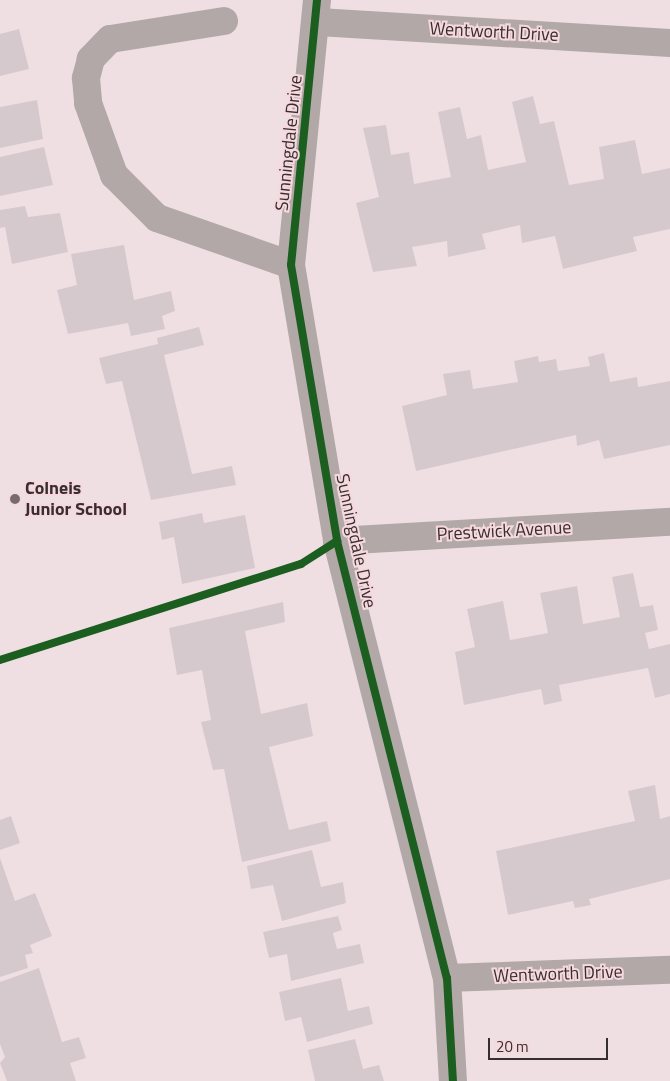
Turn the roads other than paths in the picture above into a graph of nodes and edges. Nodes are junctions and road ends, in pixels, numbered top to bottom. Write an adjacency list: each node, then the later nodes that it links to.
1 (317, 11): 3 (street, Wentworth Drive); 4 (street, Sunningdale Drive)
2 (224, 21): 4 (street)
3 (670, 43)
4 (291, 265): 6 (street, Sunningdale Drive)
5 (670, 522): 6 (street, Prestwick Avenue)
6 (337, 541): 8 (street, Sunningdale Drive)
7 (670, 970): 8 (street, Wentworth Drive)
8 (447, 978): 9 (street, Sunningdale Drive)
9 (453, 1081)

